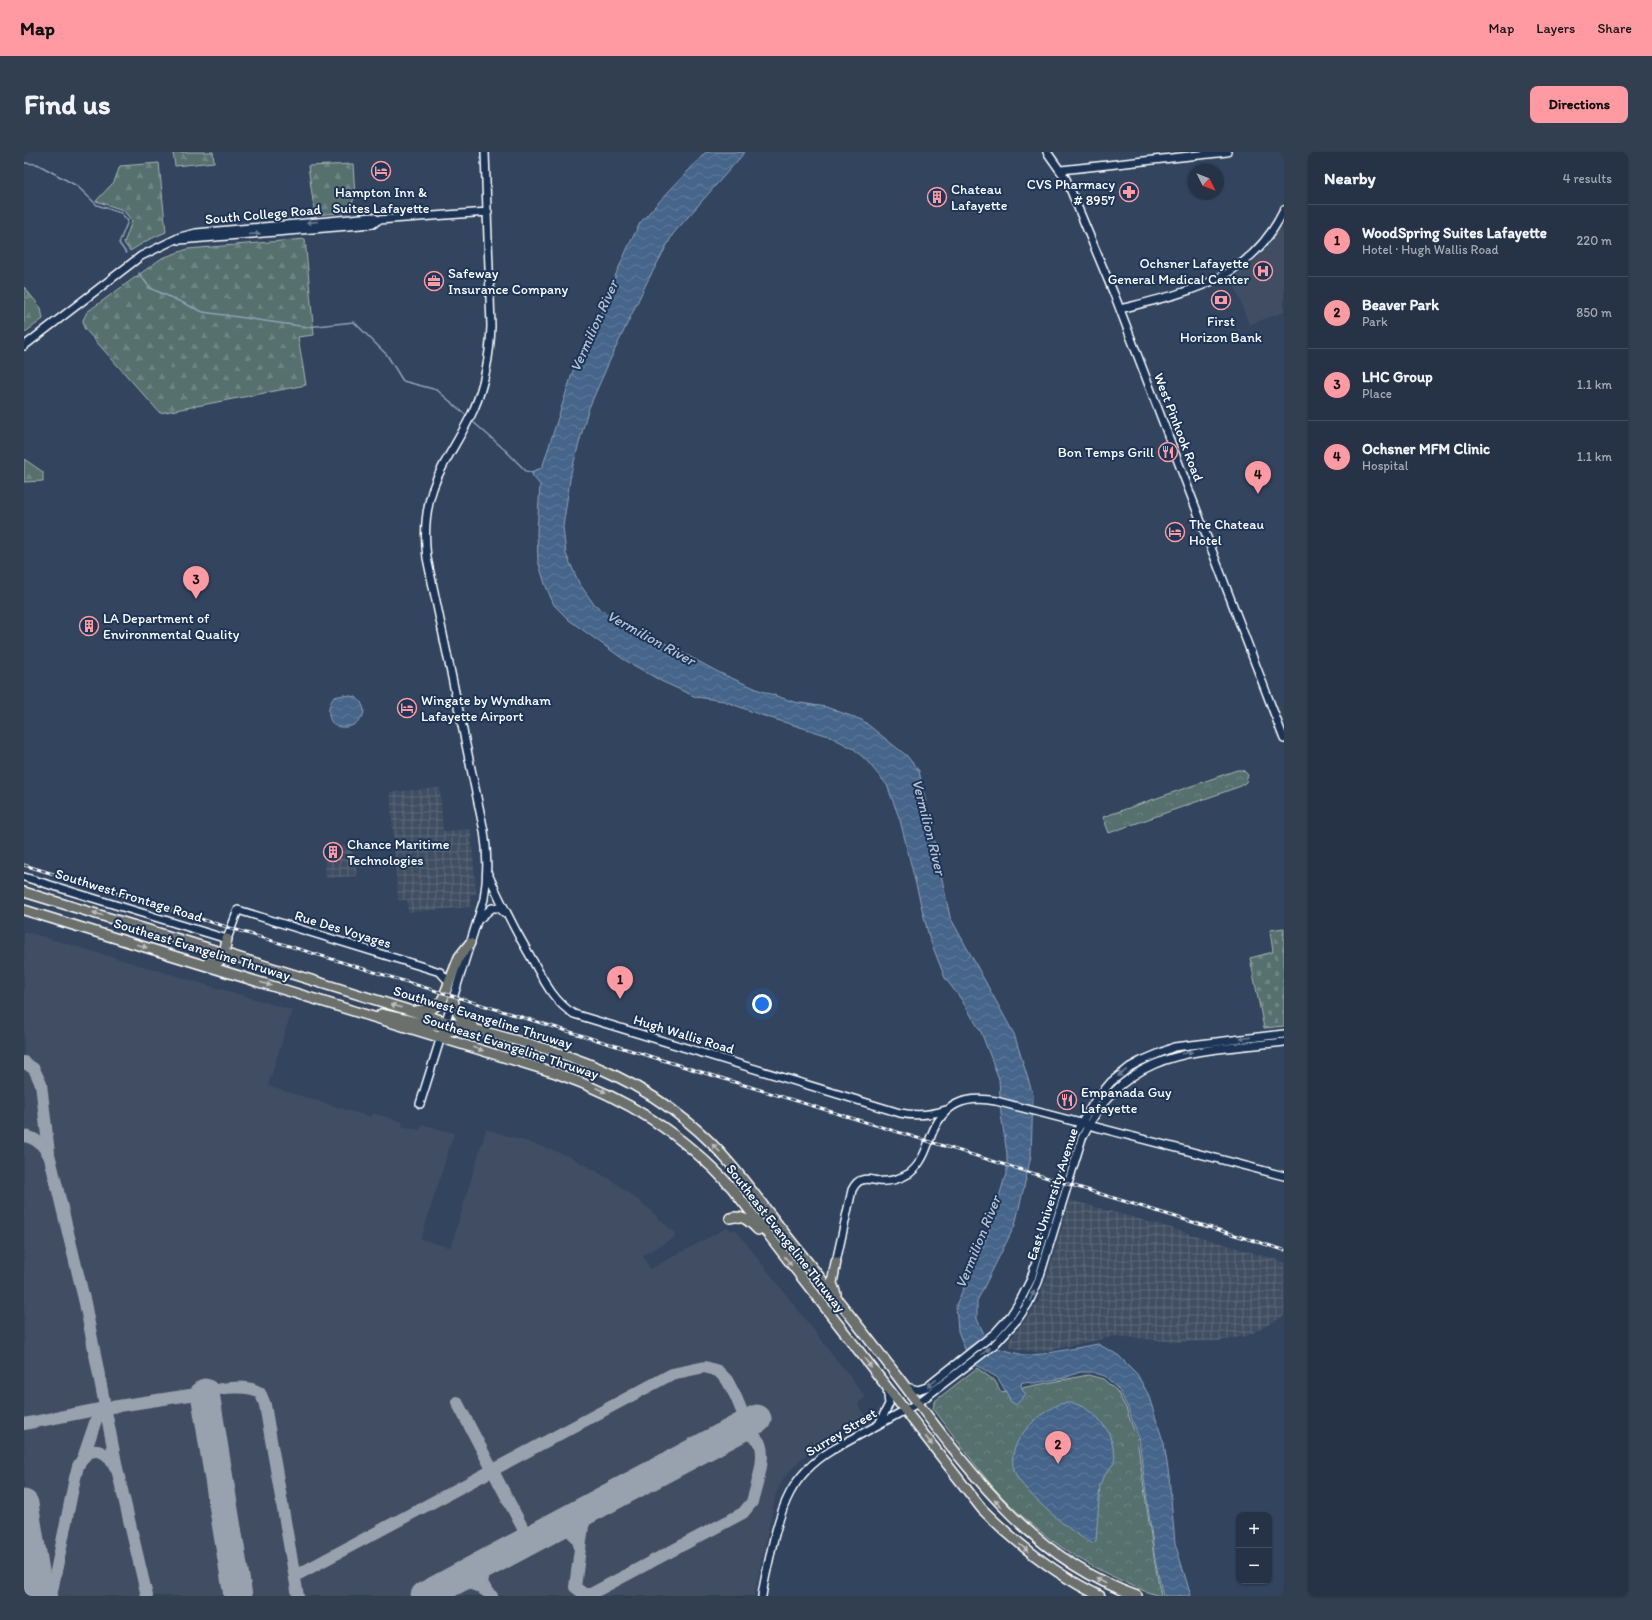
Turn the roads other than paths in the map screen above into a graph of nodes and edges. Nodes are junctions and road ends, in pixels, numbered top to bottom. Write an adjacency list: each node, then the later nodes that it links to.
1 (485, 152): 6 (main road)
2 (1047, 152): 4 (main road, West Pinhook Road)
3 (1227, 152): 4 (main road)
4 (1061, 170): 7 (main road, West Pinhook Road)
5 (1284, 210): 7 (main road)
6 (488, 212): 8 (main road, South College Road); 10 (main road)
7 (1120, 309): 9 (main road, West Pinhook Road)
8 (24, 346)
9 (1284, 740)
10 (488, 874): 14 (main road, Hugh Wallis Road); 15 (main road)
11 (24, 877): 16 (main road, Southwest Frontage Road)
12 (24, 892): 18 (highway, Southwest Evangeline Thruway, one-way to 12)
13 (24, 910): 20 (highway, Southeast Evangeline Thruway, one-way to 20)
14 (506, 913): 15 (main road); 35 (main road, Hugh Wallis Road)
15 (477, 921): 17 (main road)
16 (227, 939): 18 (highway); 19 (highway); 21 (main road, Rue Des Voyages)
17 (470, 943): 22 (highway); 24 (main road)
18 (206, 947): 19 (highway, Southwest Evangeline Thruway)
19 (224, 953): 20 (highway); 26 (highway, Southwest Evangeline Thruway, one-way to 19)
20 (196, 963): 25 (highway, Southeast Evangeline Thruway, one-way to 25)
21 (440, 972): 22 (main road); 23 (main road)
22 (453, 972): 23 (highway)
23 (449, 982): 26 (highway)
24 (453, 999): 27 (main road); 29 (highway)
25 (346, 1008): 27 (highway, Southeast Evangeline Thruway); 27 (highway)
26 (413, 1011): 27 (highway, Southwest Evangeline Thruway)
27 (444, 1029): 29 (highway, Southwest Evangeline Thruway); 33 (main road); 39 (highway, Southeast Evangeline Thruway, one-way to 39)
28 (1284, 1034): 31 (main road, East University Avenue, one-way to 31)
29 (501, 1037): 40 (highway, Southwest Evangeline Thruway, one-way to 29)
30 (1284, 1042): 32 (main road, East University Avenue, one-way to 30)
31 (1166, 1050): 32 (main road); 36 (main road, East University Avenue, one-way to 36)
32 (1168, 1058): 36 (main road, East University Avenue)
33 (420, 1104)
34 (946, 1110): 35 (main road, Hugh Wallis Road); 36 (main road, Hugh Wallis Road); 37 (main road)
35 (924, 1115): 37 (main road)
36 (1084, 1125): 38 (main road, Hugh Wallis Road); 43 (main road, East University Avenue)
37 (934, 1127): 44 (main road)
38 (1284, 1176)
39 (746, 1206): 40 (highway); 41 (highway, Southeast Evangeline Thruway); 42 (highway)
40 (770, 1214): 41 (highway); 45 (highway, Southwest Evangeline Thruway)
41 (756, 1220): 42 (highway, Southeast Evangeline Thruway)
42 (778, 1249): 47 (highway, Southeast Evangeline Thruway, one-way to 47)
43 (1042, 1258): 48 (main road, East University Avenue, one-way to 48); 49 (main road, East University Avenue, one-way to 43)
44 (836, 1262): 45 (highway); 46 (highway)
45 (814, 1270): 46 (highway, Southwest Evangeline Thruway)
46 (845, 1309): 48 (highway, Southeast Evangeline Thruway)
47 (887, 1387): 50 (highway, Southeast Evangeline Thruway); 51 (main road)
48 (906, 1387): 49 (highway, Southeast Evangeline Thruway)
49 (918, 1403): 50 (main road, East University Avenue); 54 (highway, one-way to 49)
50 (905, 1410): 51 (main road, Surrey Street); 53 (highway, Southeast Evangeline Thruway, one-way to 53)
51 (878, 1425): 52 (main road, Surrey Street)
52 (762, 1596)
53 (1100, 1596)
54 (1137, 1596)

